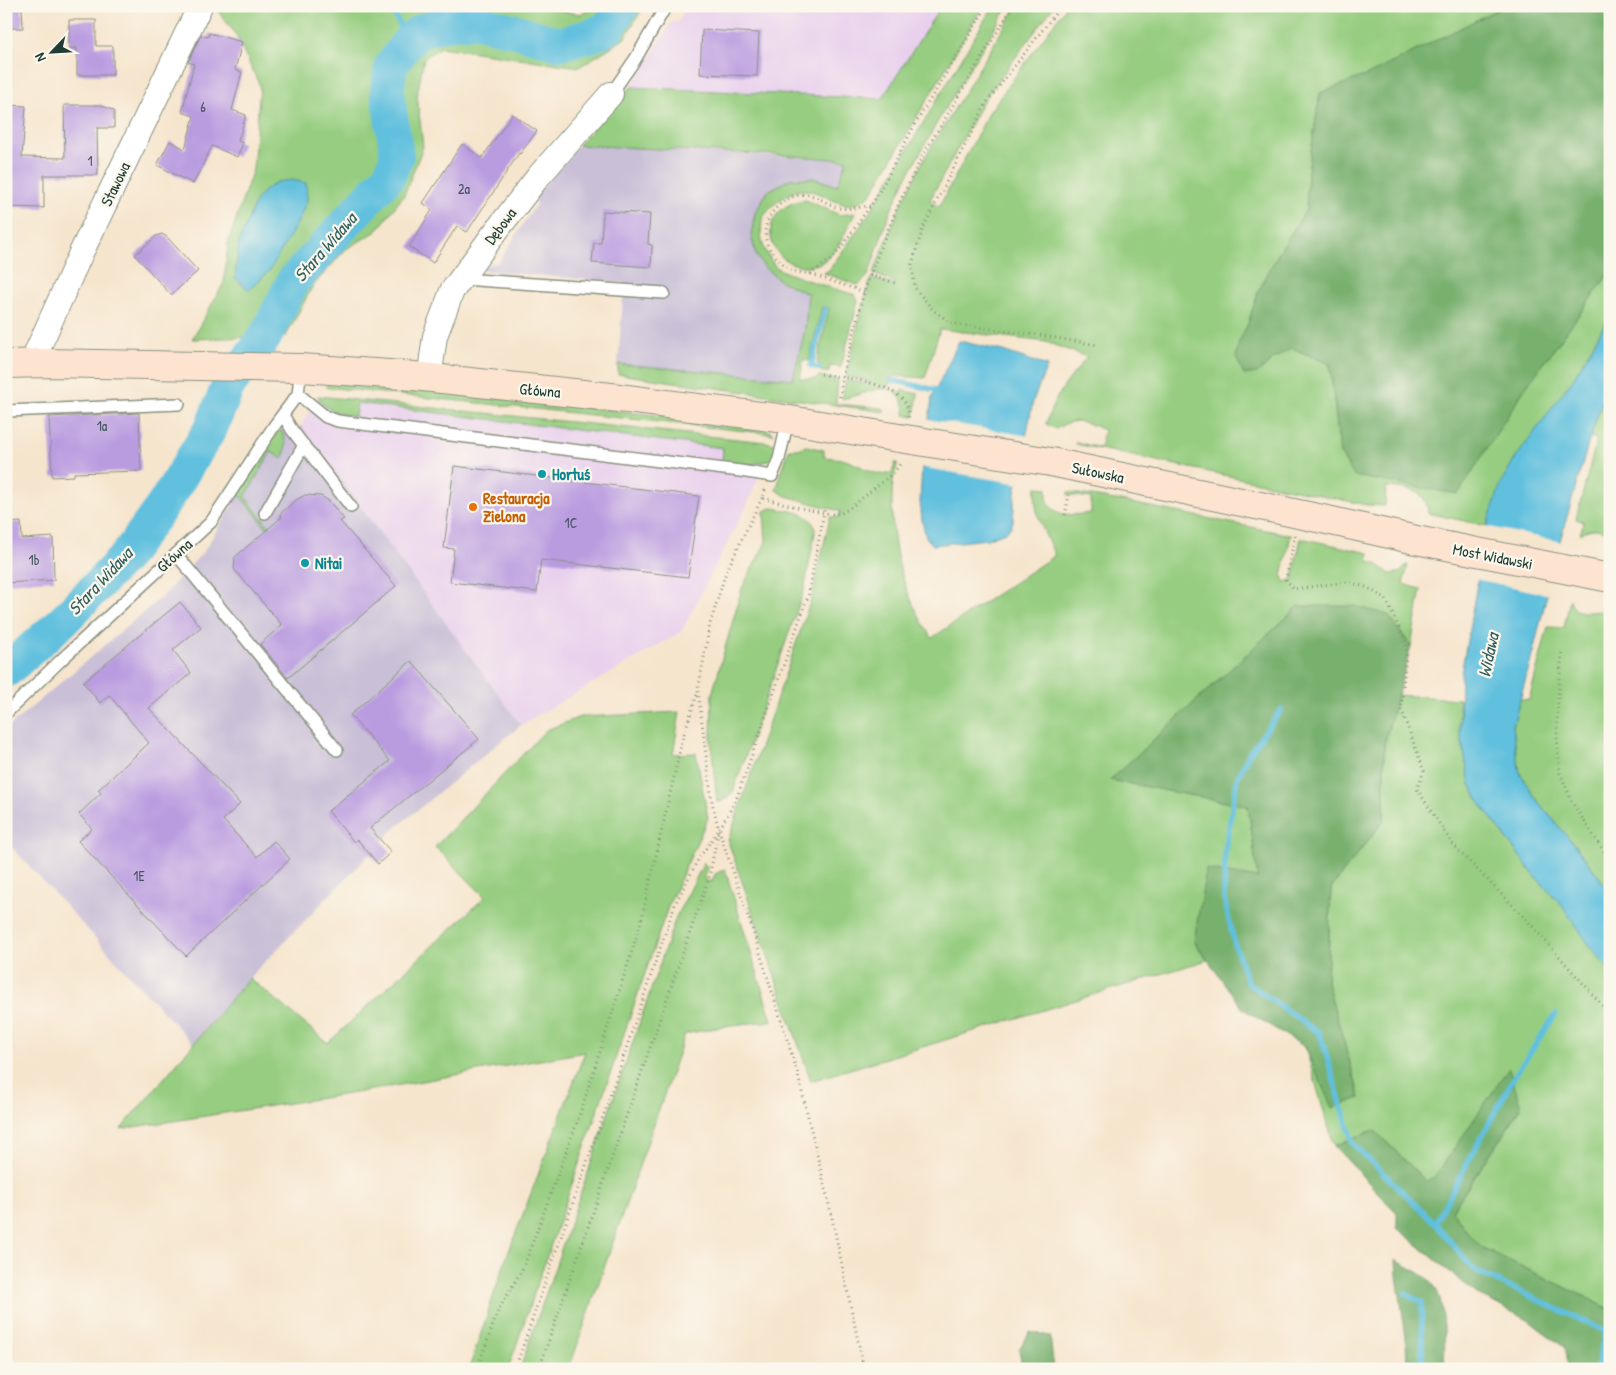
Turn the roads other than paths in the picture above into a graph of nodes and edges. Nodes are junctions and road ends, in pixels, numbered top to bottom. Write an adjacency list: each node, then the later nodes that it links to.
1 (200, 6): 6 (street, Stawowa)
2 (666, 6): 3 (lane)
3 (611, 94): 4 (street, Dębowa)
4 (460, 279): 5 (lane); 8 (street, Dębowa)
5 (664, 293)
6 (42, 363): 7 (main road, Główna); 9 (main road, Główna)
7 (6, 364)
8 (429, 378): 9 (main road, Główna); 13 (main road, Główna)
9 (299, 381): 12 (lane, Główna); 13 (lane)
10 (179, 404): 11 (lane)
11 (6, 410)
12 (283, 415): 14 (lane); 18 (lane, Główna)
13 (783, 419): 17 (main road, Sułowska, bridge)
14 (304, 445): 15 (lane); 16 (lane)
15 (351, 507)
16 (265, 513)
17 (1416, 540): 19 (main road, Most Widawski)
18 (176, 554): 20 (lane, Główna); 21 (lane)
19 (1610, 578)
20 (6, 714)
21 (337, 750)

